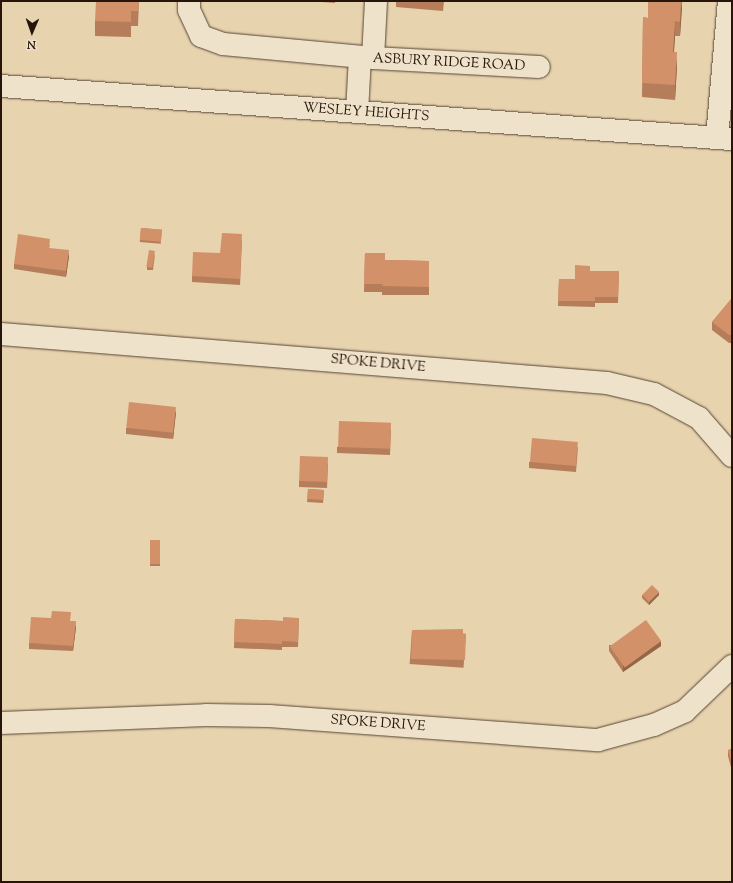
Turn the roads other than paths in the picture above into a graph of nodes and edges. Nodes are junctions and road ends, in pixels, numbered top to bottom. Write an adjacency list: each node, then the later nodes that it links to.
1 (189, 1): 4 (street, ASBURY RIDGE ROAD)
2 (376, 1): 4 (street)
3 (729, 1): 8 (street)
4 (367, 58): 5 (street, ASBURY RIDGE ROAD); 7 (street, ASBURY RIDGE ROAD)
5 (538, 68)
6 (1, 86): 7 (street, WESLEY HEIGHTS)
7 (357, 112): 8 (street, WESLEY HEIGHTS)
8 (724, 139)
9 (1, 334): 10 (street, SPOKE DRIVE)
10 (732, 456)
11 (732, 666): 12 (street, SPOKE DRIVE)
12 (1, 723)

